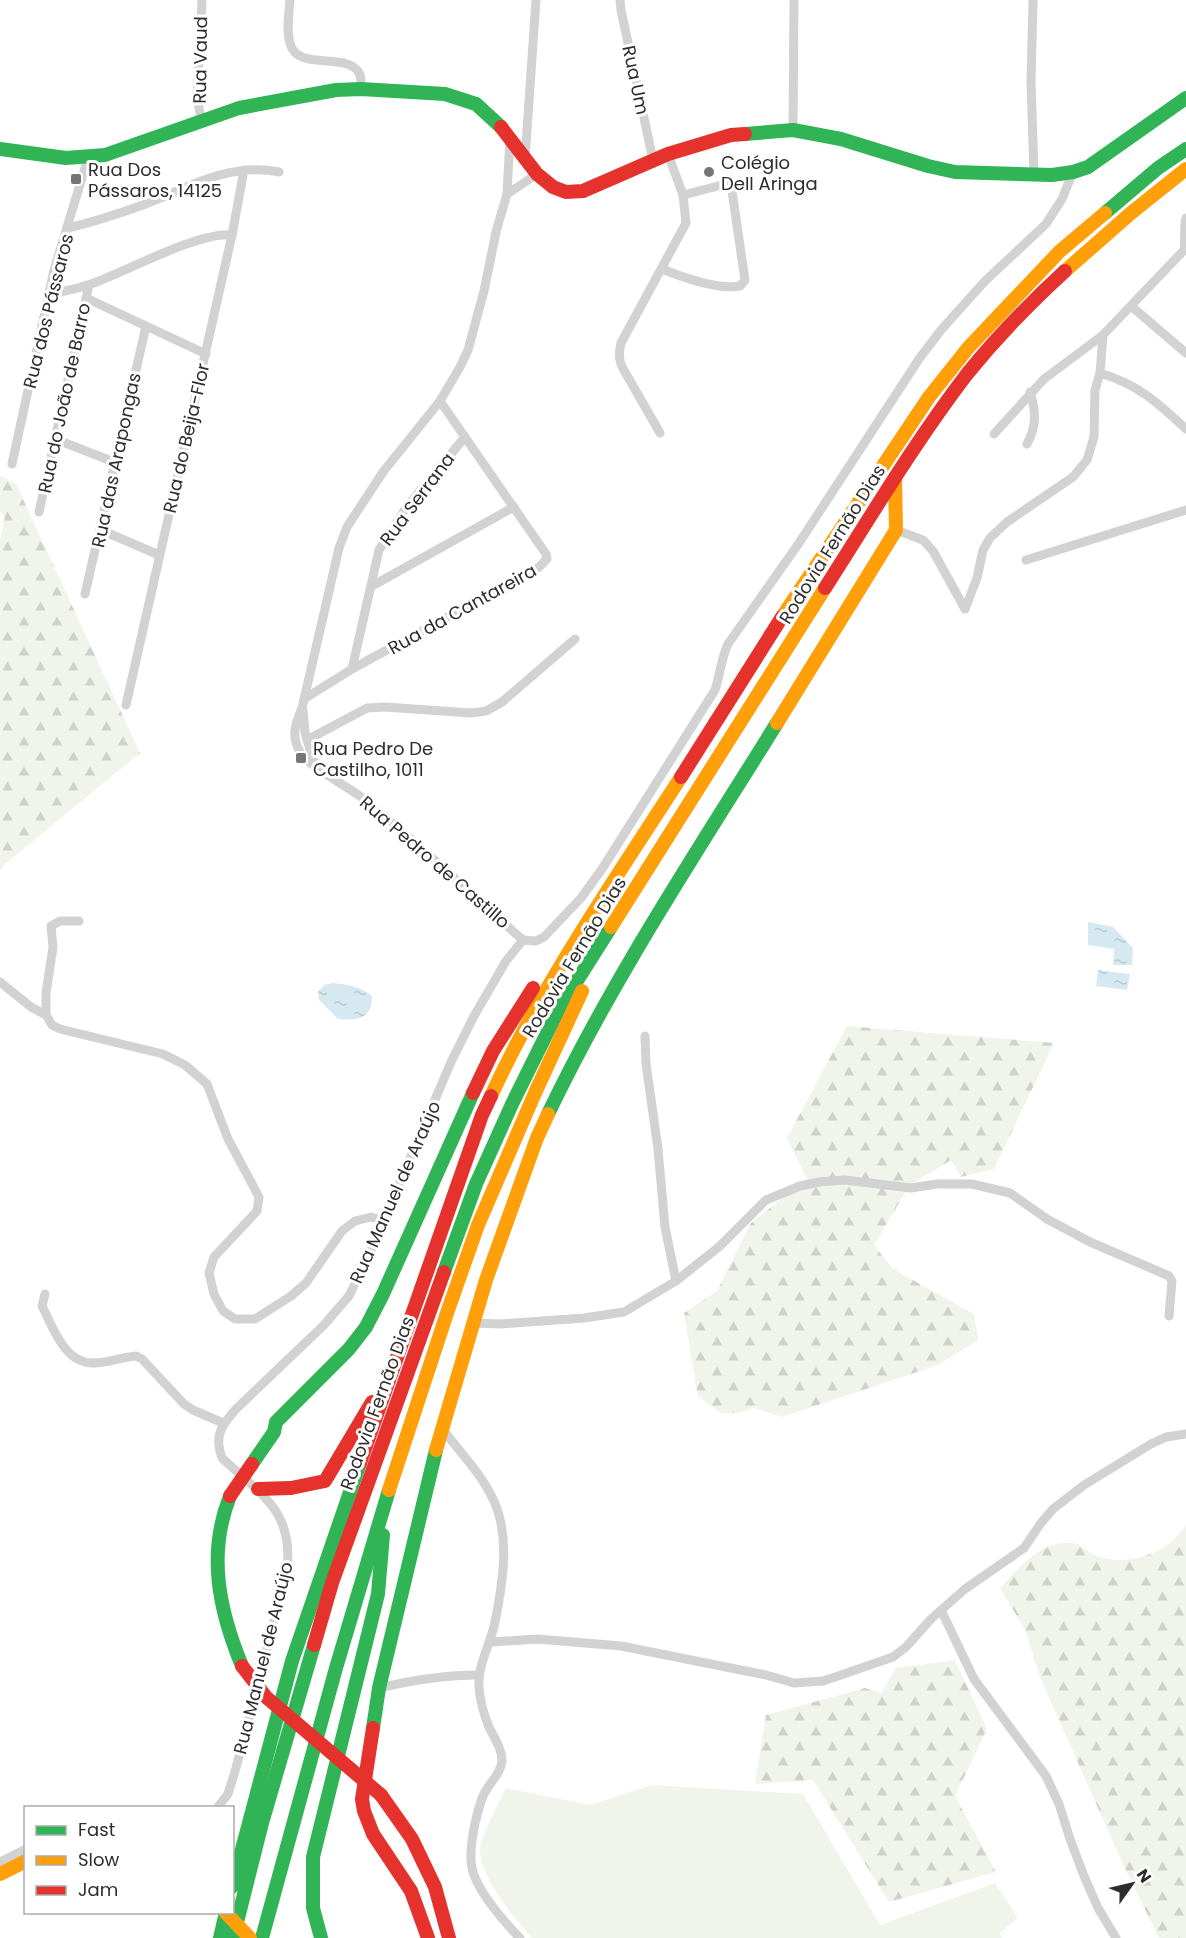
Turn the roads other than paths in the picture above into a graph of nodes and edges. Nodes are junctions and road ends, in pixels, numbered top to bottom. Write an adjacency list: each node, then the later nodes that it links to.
1 (202, 0): 9 (street, Rua Vaud)
2 (290, 0): 7 (street)
3 (536, 0): 17 (street)
4 (620, 0): 16 (street, Rua Um)
5 (794, 0): 10 (street)
6 (1033, 1): 23 (street)
7 (361, 88): 9 (main road); 11 (main road)
8 (1186, 98): 21 (main road)
9 (201, 120): 15 (main road)
10 (793, 130): 14 (main road); 23 (main road)
11 (510, 138): 17 (main road); 24 (street, Rua Pedro de Castillo)
12 (0, 149): 15 (main road)
13 (1186, 149): 66 (main road, Rodovia Fernão Dias)
14 (668, 154): 16 (main road); 25 (street)
15 (88, 158): 27 (street, Rua dos Pássaros)
16 (654, 160): 22 (main road)
17 (525, 161): 22 (main road)
18 (1186, 169): 50 (main road, Rodovia Fernão Dias)
19 (244, 170): 20 (street); 27 (street); 28 (street, Rua do Beija-Flor)
20 (279, 172)
21 (1073, 172): 23 (main road); 69 (street)
22 (537, 174): 24 (street)
23 (1034, 175)
24 (507, 194): 41 (street, Rua Pedro de Castillo)
25 (683, 195): 30 (street); 30 (street)
26 (1186, 218): 29 (street)
27 (68, 228): 32 (street, Rua dos Pássaros)
28 (232, 235): 31 (street); 38 (street, Rua do Beija-Flor)
29 (1186, 248): 34 (street)
30 (662, 269): 43 (street)
31 (89, 285): 32 (street); 33 (street, Rua do João de Barro)
32 (50, 294): 49 (street, Rua dos Pássaros)
33 (86, 298): 35 (street); 46 (street, Rua do João de Barro)
34 (1131, 306): 36 (street); 37 (street)
35 (146, 326): 38 (street); 48 (street, Rua das Arapongas)
36 (1103, 335): 39 (street); 40 (street)
37 (1186, 352)
38 (206, 354): 56 (street, Rua do Beija-Flor)
39 (1100, 373): 42 (street); 55 (street)
40 (1030, 392): 44 (street); 47 (street)
41 (440, 401): 45 (street, Rua da Cantareira); 62 (street, Rua Pedro de Castillo)
42 (1186, 429)
43 (660, 433)
44 (994, 434)
45 (465, 437): 51 (street, Rua da Cantareira); 58 (street, Rua Serrana)
46 (55, 439): 48 (street); 53 (street, Rua do João de Barro)
47 (1027, 444)
48 (114, 462): 54 (street, Rua das Arapongas)
49 (12, 464)
50 (894, 478): 55 (main road); 67 (main road, Rodovia Fernão Dias)
51 (514, 507): 58 (street); 61 (street, Rua da Cantareira)
52 (1186, 510): 57 (street)
53 (39, 512)
54 (101, 530): 56 (street); 59 (street, Rua das Arapongas)
55 (896, 530): 79 (main road)
56 (159, 555): 63 (street, Rua do Beija-Flor)
57 (1026, 560)
58 (372, 586): 61 (street, Rua Serrana)
59 (85, 594)
60 (575, 639): 64 (street)
61 (352, 669): 62 (street, Rua da Cantareira)
62 (303, 703): 64 (street); 65 (street, Rua Pedro de Castillo)
63 (126, 705)
64 (307, 740): 65 (street)
65 (315, 765): 69 (street, Rua Pedro de Castillo)
66 (654, 818): 71 (main road); 74 (main road, Rodovia Fernão Dias)
67 (620, 914): 85 (main road); 99 (main road, Rodovia Fernão Dias)
68 (79, 921): 72 (street)
69 (524, 940): 75 (street, Rua Manuel de Araújo)
70 (0, 982): 72 (street)
71 (535, 985): 74 (main road); 104 (main road, bridge)
72 (46, 1016): 75 (street)
73 (645, 1036): 76 (street)
74 (503, 1069): 80 (main road, Rodovia Fernão Dias)
75 (384, 1221): 81 (street, Rua Manuel de Araújo)
76 (676, 1281): 78 (street); 79 (street)
77 (45, 1294): 81 (street)
78 (1169, 1316)
79 (473, 1323): 82 (main road)
80 (394, 1364): 84 (main road); 95 (main road, Rodovia Fernão Dias)
81 (223, 1423): 84 (street, Rua Manuel de Araújo)
82 (441, 1427): 87 (street); 89 (main road)
83 (1186, 1434): 86 (street)
84 (258, 1490): 90 (street, Rua Manuel de Araújo)
85 (381, 1514): 101 (main road); 102 (main road)
86 (941, 1610): 87 (street); 106 (street)
87 (490, 1642): 88 (street)
88 (479, 1675): 89 (street); 105 (street)
89 (380, 1688): 103 (main road)
90 (219, 1806)
91 (24, 1850): 92 (street)
92 (0, 1862)
93 (24, 1862): 94 (main road)
94 (0, 1874)
95 (234, 1879)
96 (225, 1914): 98 (main road)
97 (227, 1914): 100 (main road, bridge)
98 (220, 1938)
99 (233, 1938)
100 (250, 1938)
101 (262, 1938)
102 (321, 1938)
103 (428, 1938)
104 (449, 1938)
105 (520, 1938)
106 (1116, 1938)

